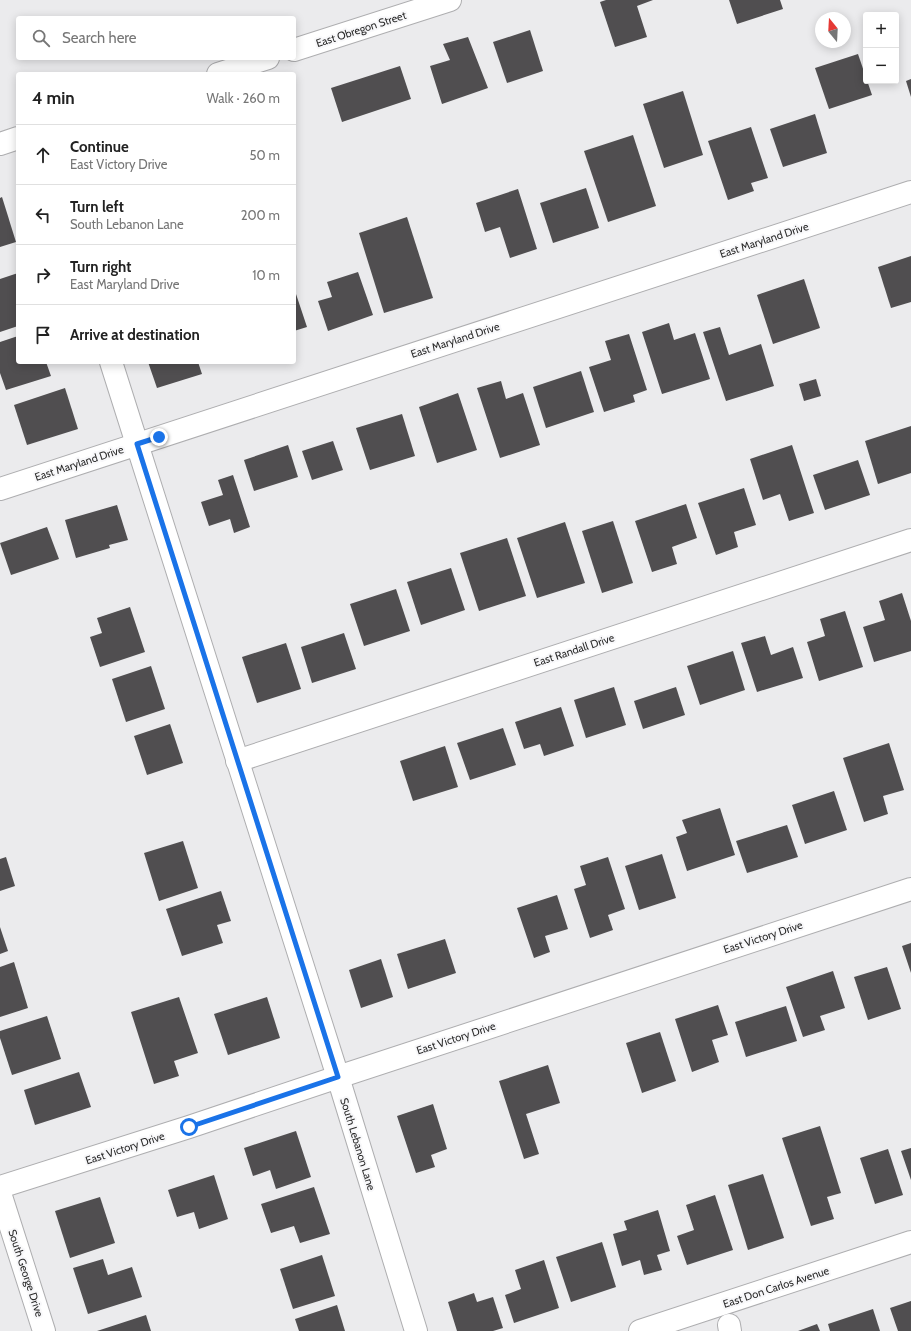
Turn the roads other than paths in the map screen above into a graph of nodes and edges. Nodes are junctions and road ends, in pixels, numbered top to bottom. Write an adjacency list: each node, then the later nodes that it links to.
1 (450, 0): 2 (street, East Obregon Street)
2 (296, 49)
3 (262, 60): 4 (street)
4 (224, 72)
5 (16, 139): 6 (street)
6 (0, 144)
7 (911, 192): 9 (street, East Maryland Drive)
8 (112, 364): 9 (street, South Lebanon Lane)
9 (137, 444): 10 (street, East Maryland Drive); 12 (street, South Lebanon Lane)
10 (0, 489)
11 (911, 540): 12 (street, East Randall Drive)
12 (237, 761): 14 (street, South Lebanon Lane)
13 (911, 889): 14 (street, East Victory Drive)
14 (338, 1077): 15 (street, East Victory Drive); 19 (street, South Lebanon Lane)
15 (0, 1187)
16 (0, 1193): 18 (street, South George Drive)
17 (911, 1242): 20 (street, East Don Carlos Avenue)
18 (44, 1331)
19 (416, 1331)
20 (640, 1331)

